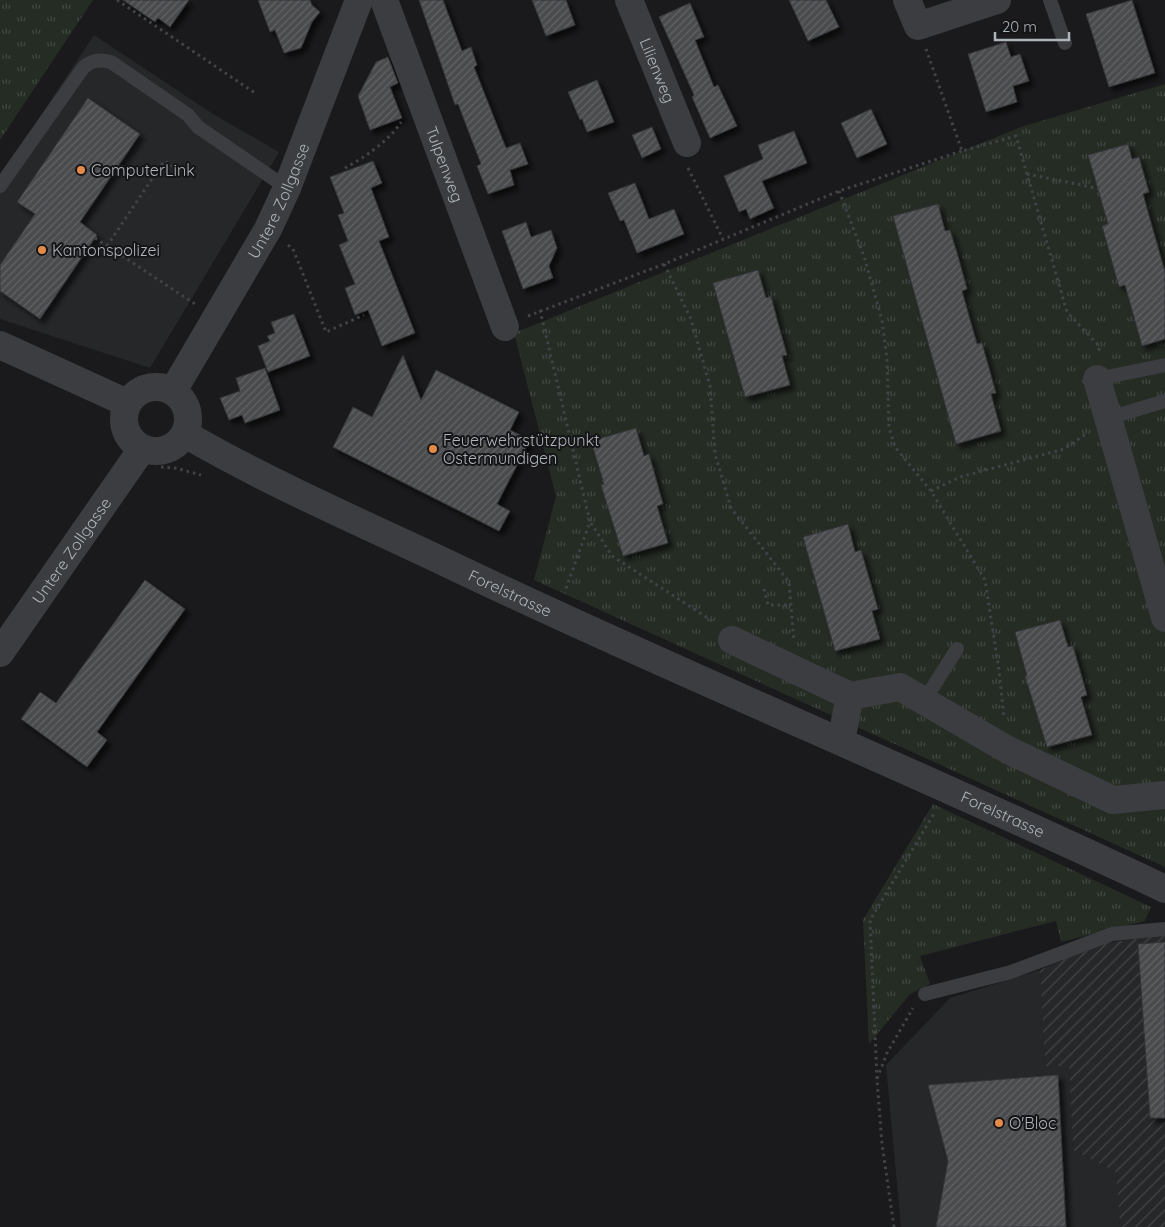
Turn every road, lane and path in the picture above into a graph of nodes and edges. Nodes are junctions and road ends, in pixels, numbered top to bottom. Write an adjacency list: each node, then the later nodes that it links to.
1 (117, 0): 10 (path)
2 (359, 0): 18 (street, Untere Zollgasse)
3 (384, 0): 11 (street, Tulpenweg)
4 (629, 0): 12 (street, Lilienweg)
5 (907, 0): 8 (street)
6 (997, 0): 8 (street)
7 (1050, 0): 9 (lane)
8 (918, 26): 13 (path)
9 (1065, 43)
10 (255, 93)
11 (419, 94): 15 (path); 29 (street, Tulpenweg)
12 (686, 142): 23 (path)
13 (962, 151): 16 (path); 20 (path)
14 (172, 166): 24 (path)
15 (345, 168)
16 (1027, 174): 19 (path); 32 (path)
17 (0, 186): 18 (lane)
18 (287, 188): 21 (street, Untere Zollgasse)
19 (1101, 189)
20 (839, 191): 23 (path); 39 (path)
21 (268, 229): 27 (path); 28 (street, Untere Zollgasse)
22 (95, 238): 24 (path)
23 (723, 239): 25 (path)
24 (107, 246): 28 (path)
25 (664, 264): 26 (path); 42 (path)
26 (540, 310): 29 (path); 40 (path)
27 (364, 315)
28 (217, 318): 33 (street, Untere Zollgasse)
29 (505, 328)
30 (0, 345): 35 (street)
31 (1165, 365): 32 (lane)
32 (1098, 379): 36 (street)
33 (173, 392): 35 (street); 37 (street)
34 (1165, 401): 36 (lane)
35 (127, 403): 38 (street)
36 (1109, 418): 39 (path); 44 (street)
37 (185, 434): 38 (street); 43 (street, Forelstrasse)
38 (142, 448): 47 (street, Untere Zollgasse)
39 (931, 491): 52 (path)
40 (590, 522): 43 (path); 45 (path)
41 (764, 589): 42 (path)
42 (791, 605): 48 (path)
43 (556, 616): 51 (street, Forelstrasse)
44 (1165, 618)
45 (732, 640): 48 (street)
46 (957, 649): 50 (lane)
47 (0, 653)
48 (796, 669): 49 (street)
49 (850, 696): 50 (street); 51 (street)
50 (924, 701): 52 (street)
51 (840, 741): 53 (street, Forelstrasse)
52 (1008, 750): 54 (street)
53 (948, 790): 55 (street, Forelstrasse); 58 (path)
54 (1165, 795)
55 (1165, 889)
56 (1165, 929): 57 (lane)
57 (925, 994): 58 (path)
58 (877, 1079): 59 (path)
59 (894, 1227)

